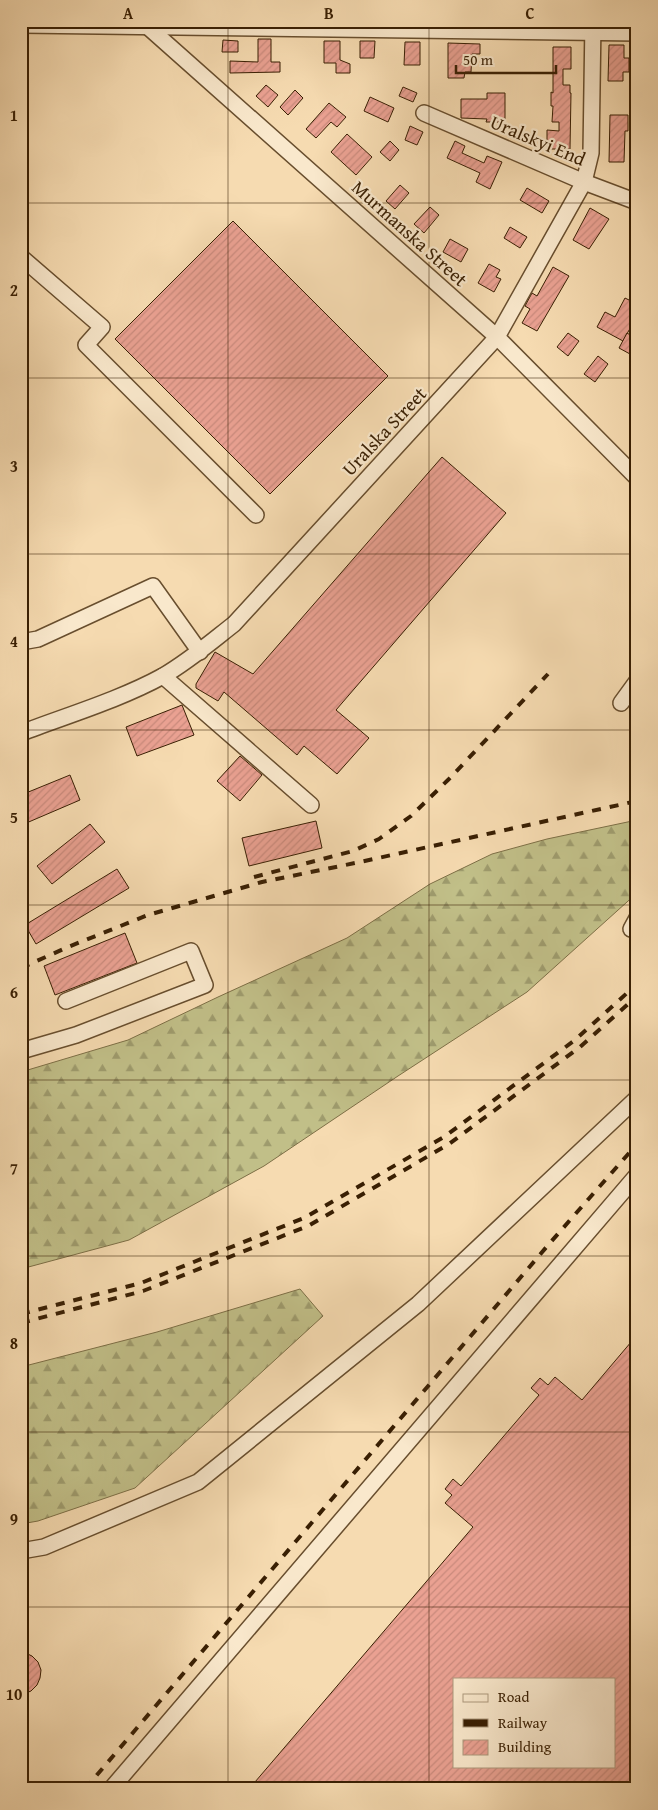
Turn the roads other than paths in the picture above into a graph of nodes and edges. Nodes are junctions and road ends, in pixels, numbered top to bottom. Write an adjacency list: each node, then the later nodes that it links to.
1 (168, 24): 3 (street); 6 (street); 9 (street)
2 (21, 25): 6 (street)
3 (244, 25): 4 (street)
4 (311, 25): 5 (street)
5 (450, 26): 7 (street)
6 (148, 27): 9 (street, Murmanska Street)
7 (593, 27): 8 (street); 11 (street, Uralska Street)
8 (637, 33)
9 (168, 45): 14 (street, Murmanska Street)
10 (424, 113): 11 (street, Uralskyi End)
11 (584, 182): 12 (street, Uralskyi End); 14 (street, Uralska Street)
12 (637, 202)
13 (21, 257): 16 (street)
14 (497, 337): 15 (street, Murmanska Street); 18 (street, Uralska Street)
15 (637, 478)
16 (256, 515)
17 (21, 642): 18 (street)
18 (200, 652): 19 (street, Uralska Street)
19 (162, 676): 22 (street, Uralska Street); 23 (street)
20 (637, 681): 21 (street)
21 (621, 703)
22 (21, 733)
23 (311, 805)
24 (66, 1001): 25 (street)
25 (21, 1051)
26 (637, 1098): 28 (street)
27 (637, 1175): 29 (street)
28 (21, 1551)
29 (111, 1789)

